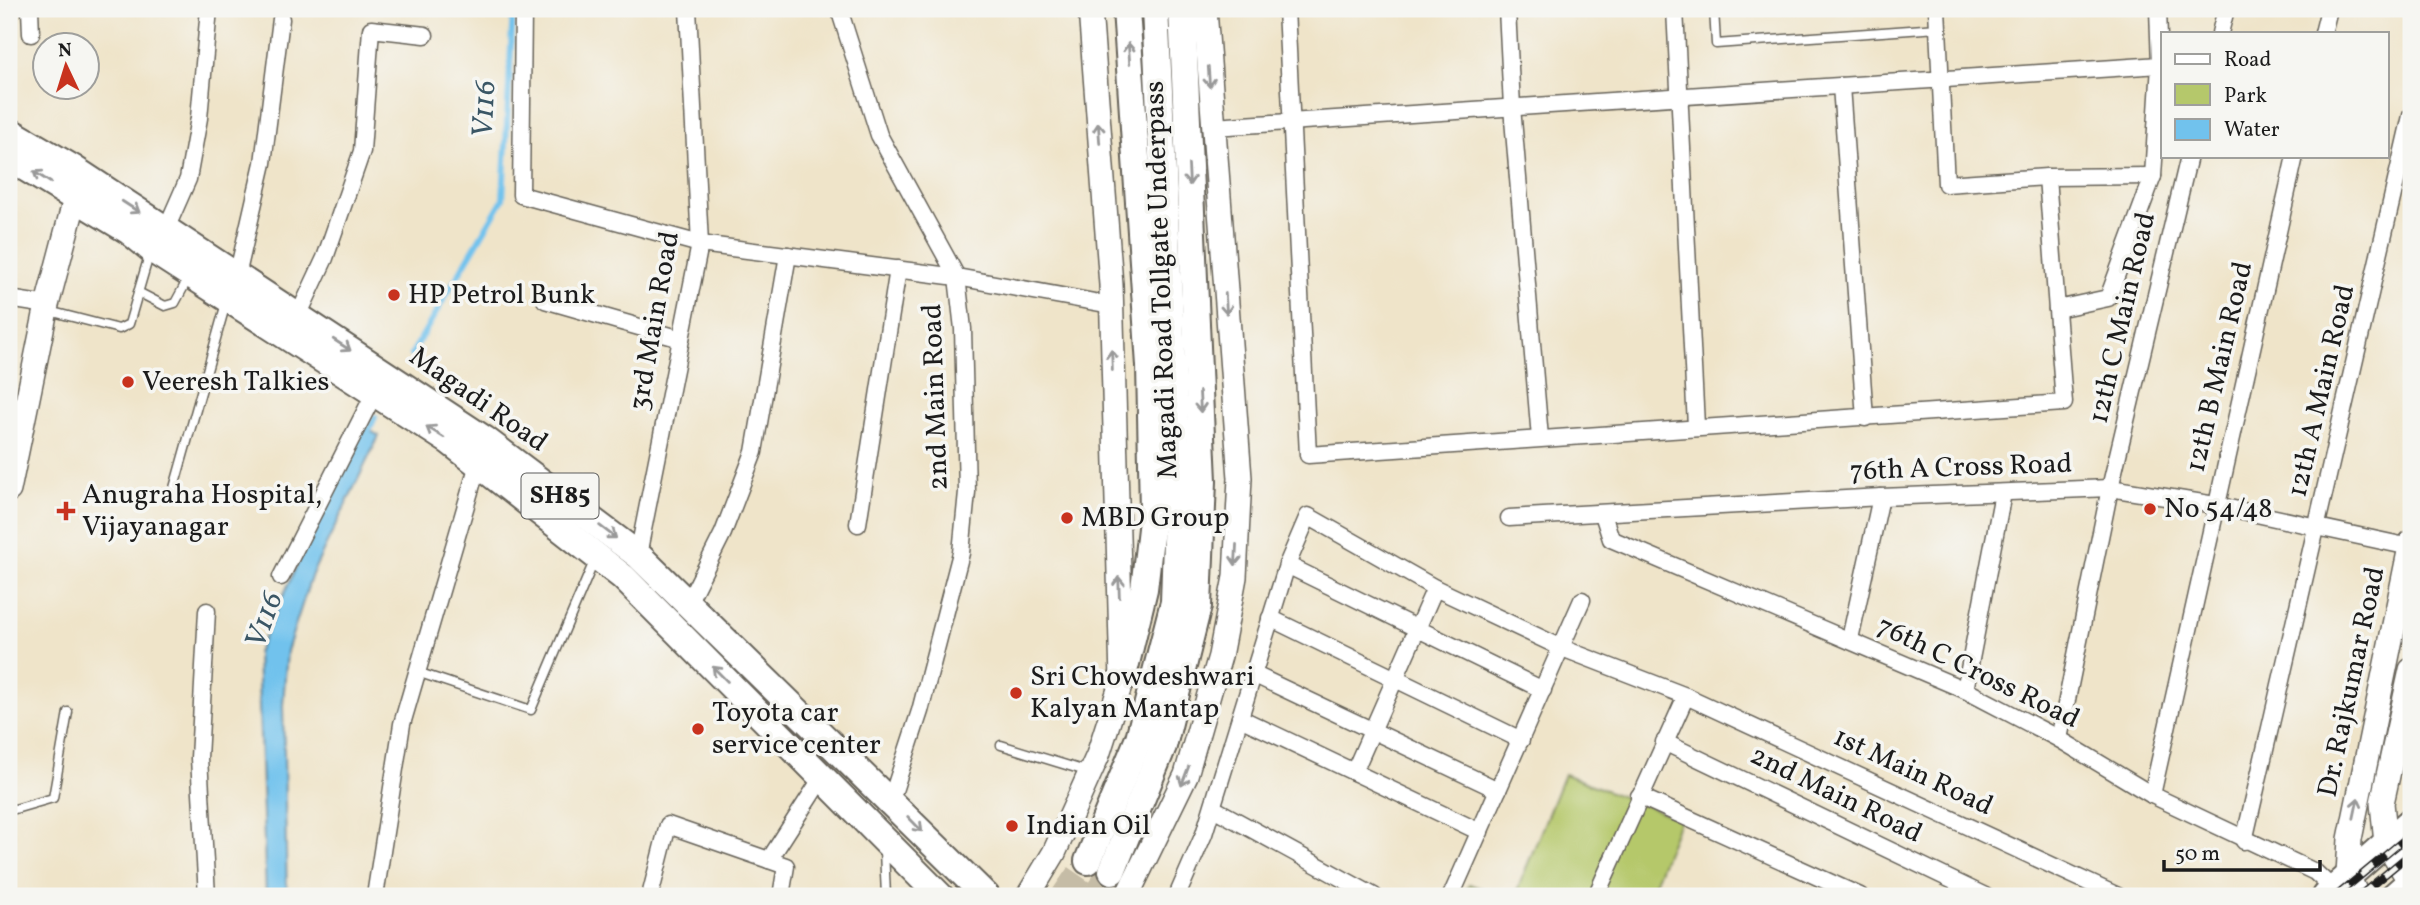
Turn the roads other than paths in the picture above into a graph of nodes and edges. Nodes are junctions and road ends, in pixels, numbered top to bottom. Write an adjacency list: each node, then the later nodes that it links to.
1 (30, 9): 23 (street)
2 (209, 9): 42 (street)
3 (523, 9): 43 (street)
4 (688, 9): 43 (street, 3rd Main Road)
5 (839, 9): 47 (street, 2nd Main Road)
6 (1090, 9): 52 (street, one-way to 6)
7 (1126, 9): 89 (main road, one-way to 7)
8 (1155, 9): 9 (main road, Magadi Road Tollgate Underpass, one-way to 8)
9 (1182, 9)
10 (1205, 9): 32 (street, one-way to 32)
11 (1286, 9): 31 (street)
12 (1507, 9): 29 (street)
13 (1675, 9): 28 (street)
14 (1714, 9): 20 (lane)
15 (1937, 9): 20 (street)
16 (2158, 9): 25 (street)
17 (2226, 9): 21 (street)
18 (2329, 9): 22 (street)
19 (281, 19): 48 (street)
20 (1938, 28): 26 (street)
21 (2220, 32)
22 (2323, 32)
23 (31, 34)
24 (425, 35): 55 (street)
25 (2161, 66): 26 (street); 39 (street)
26 (1940, 79): 27 (street); 40 (street)
27 (1841, 86): 28 (street); 58 (street)
28 (1679, 96): 29 (street); 59 (street)
29 (1511, 107): 31 (street); 60 (street)
30 (2411, 116): 34 (street, 12th A Main Road)
31 (1293, 121): 32 (street); 60 (street)
32 (1213, 127): 125 (street, one-way to 125)
33 (9, 131): 38 (main road, Magadi Road / SH85)
34 (2400, 153): 71 (street, 12th A Main Road)
35 (9, 158): 41 (main road, Magadi Road / SH85, one-way to 35)
36 (2189, 158): 62 (street, 12th C Main Road)
37 (2295, 158): 67 (street, 12th B Main Road)
38 (74, 169): 41 (street); 42 (main road, Magadi Road / SH85, one-way to 42)
39 (2152, 176): 40 (street); 54 (street)
40 (2047, 177): 54 (street)
41 (75, 199): 42 (main road, Magadi Road / SH85); 53 (street)
42 (158, 239): 46 (main road, Magadi Road / SH85); 48 (main road, Magadi Road / SH85); 49 (lane)
43 (700, 244): 44 (street); 56 (street, 3rd Main Road)
44 (788, 255): 45 (street); 79 (street)
45 (898, 269): 47 (street); 70 (street)
46 (191, 273): 48 (main road, Magadi Road / SH85); 49 (lane)
47 (957, 277): 52 (street); 106 (street, 2nd Main Road)
48 (232, 286): 55 (main road, Magadi Road / SH85); 57 (main road, Magadi Road / SH85); 65 (lane)
49 (138, 292): 53 (lane)
50 (9, 299): 53 (street)
51 (545, 300): 56 (street)
52 (1111, 305): 89 (street, one-way to 52)
53 (47, 308): 63 (street)
54 (2057, 309): 58 (street)
55 (298, 316): 73 (main road, Magadi Road / SH85, one-way to 73)
56 (681, 339): 73 (street, 3rd Main Road)
57 (374, 394): 61 (main road, Magadi Road / SH85, one-way to 57); 76 (street)
58 (1865, 418): 59 (street)
59 (1696, 426): 60 (street)
60 (1540, 438)
61 (478, 464): 74 (main road, Magadi Road / SH85); 86 (street)
62 (2110, 488): 64 (street, 76th A Cross Road); 67 (street, 76th A Cross Road); 96 (street, 12th C Main Road)
63 (9, 490)
64 (2003, 493): 66 (street, 76th A Cross Road); 91 (street)
65 (172, 495)
66 (1881, 497): 68 (street, 76th A Cross Road); 83 (street)
67 (2215, 505): 71 (street, 76th A Cross Road); 104 (street, 12th B Main Road)
68 (1602, 514): 69 (street, 76th A Cross Road); 83 (street, 76th C Cross Road)
69 (1509, 518)
70 (858, 524)
71 (2318, 528): 72 (street, 76th A Cross Road); 112 (street, 12th A Main Road)
72 (2411, 545): 116 (street, Dr. Rajkumar Road, one-way to 72)
73 (638, 555): 79 (main road, Magadi Road / SH85)
74 (596, 556): 86 (lane); 102 (main road, Magadi Road / SH85, one-way to 74)
75 (1287, 565): 77 (street, 1st Main Road); 81 (street); 82 (street)
76 (281, 577)
77 (1435, 588): 82 (street); 84 (street, 1st Main Road)
78 (1583, 600): 84 (street)
79 (688, 603): 106 (main road, Magadi Road / SH85)
80 (207, 611): 117 (street)
81 (1270, 618): 87 (street); 88 (street)
82 (1417, 628): 88 (street); 90 (street)
83 (1850, 639): 91 (street, 76th C Cross Road)
84 (1562, 648): 90 (street); 92 (street, 1st Main Road)
85 (2411, 670): 113 (street, Dr. Rajkumar Road)
86 (415, 672): 118 (street)
87 (1253, 674): 94 (street); 95 (street)
88 (1395, 679): 95 (street); 97 (street)
89 (1122, 680): 101 (street)
90 (1544, 690): 97 (street)
91 (1965, 690): 96 (street, 76th C Cross Road)
92 (1686, 696): 98 (street); 132 (street, 1st Main Road)
93 (68, 712): 107 (lane)
94 (1240, 718): 100 (street); 108 (street)
95 (1372, 730): 100 (street); 103 (street)
96 (2059, 739): 104 (street, 76th C Cross Road)
97 (1521, 740): 103 (street)
98 (1664, 742): 105 (street); 131 (street, 2nd Main Road)
99 (1001, 745): 101 (lane)
100 (1354, 772): 110 (street)
101 (1090, 773): 124 (street)
102 (823, 776): 111 (main road, Magadi Road / SH85); 114 (street)
103 (1499, 790): 110 (street)
104 (2151, 795): 112 (street, 76th C Cross Road)
105 (1639, 796): 129 (street); 130 (street)
106 (891, 800): 123 (main road, Magadi Road / SH85, one-way to 123)
107 (9, 808)
108 (1213, 808): 126 (street); 127 (street)
109 (2411, 821): 113 (main road)
110 (1480, 832): 128 (street)
111 (883, 836): 121 (lane); 122 (main road, Magadi Road / SH85)
112 (2244, 841): 116 (street, 76th C Cross Road)
113 (2386, 843): 115 (street); 116 (main road)
114 (769, 860): 119 (street); 120 (street)
115 (2405, 886)
116 (2341, 889)
117 (207, 896)
118 (375, 896)
119 (650, 896)
120 (781, 896)
121 (886, 896)
122 (940, 896)
123 (986, 896)
124 (1028, 896)
125 (1127, 896)
126 (1177, 896)
127 (1374, 896)
128 (1451, 896)
129 (1596, 896)
130 (1860, 896)
131 (1985, 896)
132 (2118, 896)

